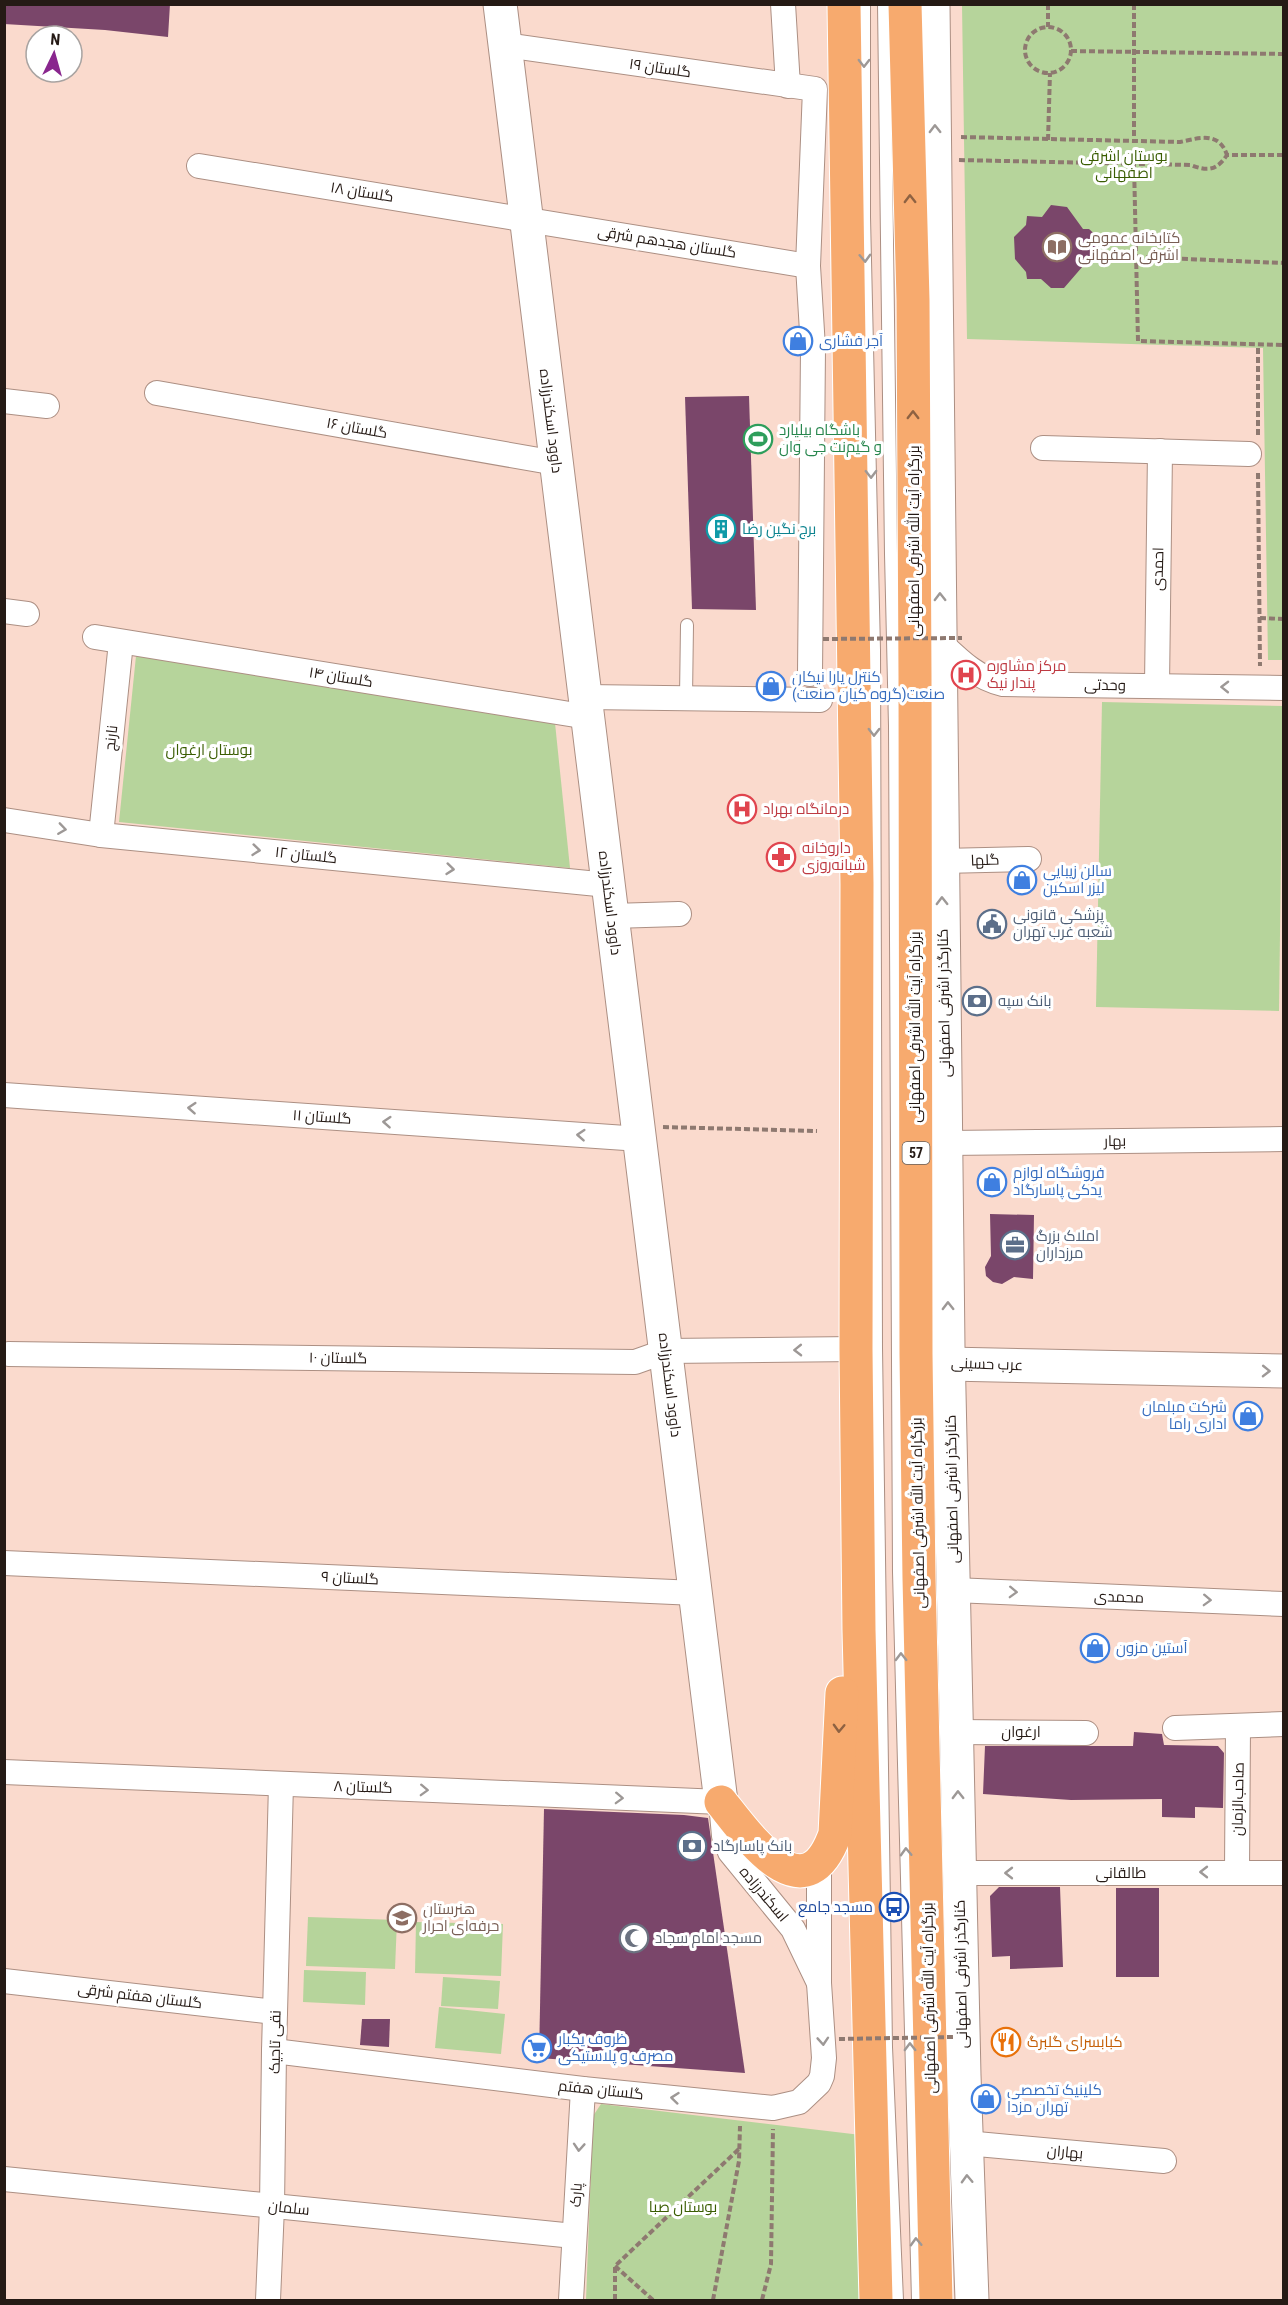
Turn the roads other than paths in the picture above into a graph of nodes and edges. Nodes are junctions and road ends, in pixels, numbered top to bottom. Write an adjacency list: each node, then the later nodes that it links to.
1 (500, 4): 8 (street, داوود اسکندرزاده)
2 (783, 4): 9 (street)
3 (844, 4): 42 (highway)
4 (864, 4): 79 (lane, one-way to 79)
5 (884, 4): 80 (lane, one-way to 5)
6 (905, 4): 13 (highway, بزرگراه آیت الله اشرفی اصفهانی / 57, one-way to 6)
7 (933, 4): 13 (street, one-way to 7)
8 (505, 45): 9 (street, گلستان ۱۹); 11 (street, داوود اسکندرزاده)
9 (788, 86): 12 (street, گلستان ۱۹)
10 (198, 166): 11 (street, گلستان ۱۸)
11 (526, 219): 12 (street, گلستان هجدهم شرقی); 20 (street, داوود اسکندرزاده)
12 (808, 266): 25 (street)
13 (924, 310): 23 (street, کنارگذر اشرفی اصفهانی, one-way to 13); 26 (highway, بزرگراه آیت الله اشرفی اصفهانی / 57, one-way to 13)
14 (158, 393): 20 (street, گلستان ۱۶)
15 (4, 401): 16 (street)
16 (47, 406)
17 (1043, 448): 18 (street)
18 (1160, 451): 19 (street); 27 (street, احمدی)
19 (1255, 453)
20 (556, 463): 31 (street, داوود اسکندرزاده)
21 (687, 625): 29 (lane)
22 (95, 637): 24 (street, گلستان ۱۴)
23 (952, 641): 26 (street, کنارگذر اشرفی اصفهانی); 27 (street, وحدتی)
24 (121, 642): 31 (street, گلستان ۱۴); 33 (street, نارنج)
25 (810, 674)
26 (928, 676): 35 (street, کنارگذر اشرفی اصفهانی); 46 (highway, بزرگراه آیت الله اشرفی اصفهانی / 57)
27 (1157, 686): 28 (street, وحدتی, one-way to 27)
28 (1272, 688)
29 (686, 697): 30 (street, گلستان ۱۴); 31 (street, گلستان ۱۴)
30 (820, 700)
31 (586, 707): 36 (street, داوود اسکندرزاده)
32 (4, 820): 33 (street, گلستان ۱۲, one-way to 33)
33 (101, 835): 36 (street, گلستان ۱۲, one-way to 36)
34 (1029, 859): 35 (street, گلها)
35 (942, 861): 41 (street, کنارگذر اشرفی اصفهانی, one-way to 35)
36 (610, 900): 37 (street, گلستان ۱۲); 39 (street, داوود اسکندرزاده)
37 (679, 914)
38 (4, 1095): 39 (street, گلستان ۱۱, one-way to 38)
39 (639, 1133): 44 (street, داوود اسکندرزاده)
40 (1284, 1139): 41 (street, بهار)
41 (946, 1143): 47 (street, کنارگذر اشرفی اصفهانی, one-way to 41)
42 (856, 1349): 44 (street, گلستان ۱۰, one-way to 44); 53 (highway)
43 (1284, 1349): 47 (street, عرب حسینی)
44 (666, 1352): 45 (street, گلستان ۱۰); 51 (street, داوود اسکندرزاده)
45 (8, 1354)
46 (916, 1354): 47 (street, عرب حسینی); 81 (highway, بزرگراه آیت الله اشرفی اصفهانی / 57)
47 (948, 1356): 48 (street, عرب حسینی, one-way to 48); 50 (street, کنارگذر اشرفی اصفهانی)
48 (1284, 1371)
49 (4, 1563): 51 (street, گلستان ۹)
50 (954, 1590): 52 (street, محمدی, one-way to 52); 57 (street, کنارگذر اشرفی اصفهانی)
51 (696, 1593): 61 (street, داوود اسکندرزاده)
52 (1284, 1604)
53 (859, 1630): 62 (highway, one-way to 62); 78 (highway)
54 (1284, 1724): 55 (street)
55 (1238, 1726): 56 (street); 63 (street, صاحب‌الزمان)
56 (1175, 1728)
57 (957, 1732): 58 (street, ارغوان); 65 (street, کنارگذر اشرفی اصفهانی, one-way to 57)
58 (1086, 1733)
59 (4, 1772): 60 (street, گلستان ٨)
60 (281, 1784): 61 (street, گلستان ٨, one-way to 61); 68 (street, نقی تاجیک)
61 (721, 1802): 62 (highway); 67 (street, اسکندرزاده)
62 (819, 1864): 67 (street, گلستان هفتم)
63 (1237, 1872): 64 (street, طالقانی); 65 (street, طالقانی, one-way to 65)
64 (1284, 1873)
65 (959, 1874): 71 (street, کنارگذر اشرفی اصفهانی)
66 (4, 1981): 68 (street, گلستان هفتم شرقی)
67 (819, 1983): 70 (street, گلستان هفتم, one-way to 70)
68 (275, 2012): 69 (street, نقی تاجیک)
69 (274, 2051): 70 (street, گلستان هفتم); 74 (street, نقی تاجیک)
70 (583, 2089): 75 (street, پارک, one-way to 75)
71 (966, 2143): 72 (street, بهاران); 82 (street, کنارگذر اشرفی اصفهانی, one-way to 71)
72 (1164, 2161)
73 (4, 2179): 74 (street, سلمان)
74 (272, 2207): 75 (street, سلمان); 76 (street, نقی تاجیک)
75 (574, 2236): 77 (street, پارک)
76 (268, 2301)
77 (571, 2301)
78 (876, 2301)
79 (897, 2301)
80 (918, 2301)
81 (936, 2301)
82 (972, 2301)

